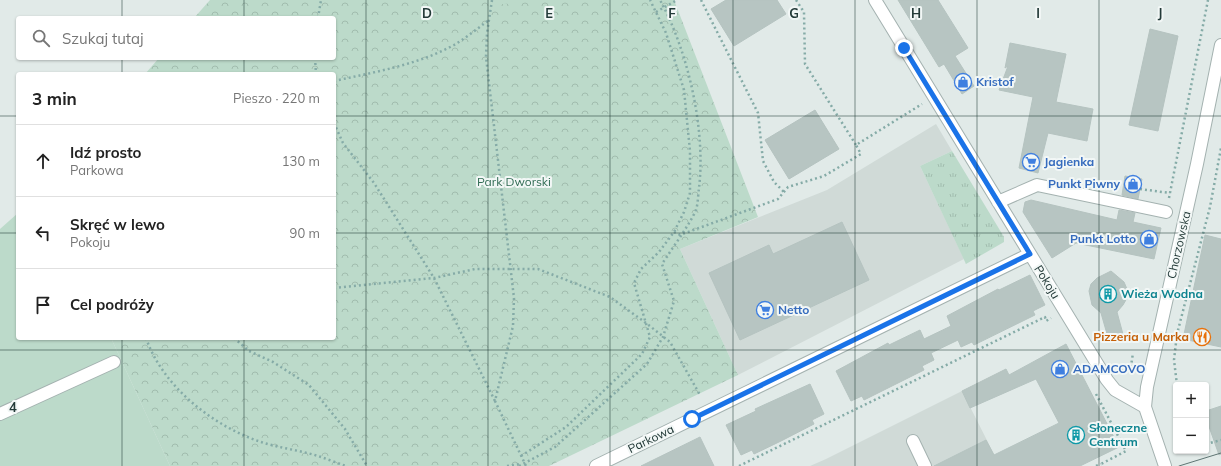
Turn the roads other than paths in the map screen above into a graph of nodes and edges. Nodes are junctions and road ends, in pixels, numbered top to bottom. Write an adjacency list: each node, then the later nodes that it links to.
1 (875, 0): 3 (street, Pokoju)
2 (1221, 45): 7 (street, Chorzowska)
3 (998, 202): 4 (street); 5 (street, Pokoju)
4 (1166, 212)
5 (1030, 254): 7 (street, Pokoju); 10 (street, Parkowa)
6 (114, 362): 8 (street)
7 (1146, 407): 12 (street, Chorzowska)
8 (0, 414)
9 (913, 441): 11 (street)
10 (596, 466)
11 (925, 466)
12 (1165, 466)

